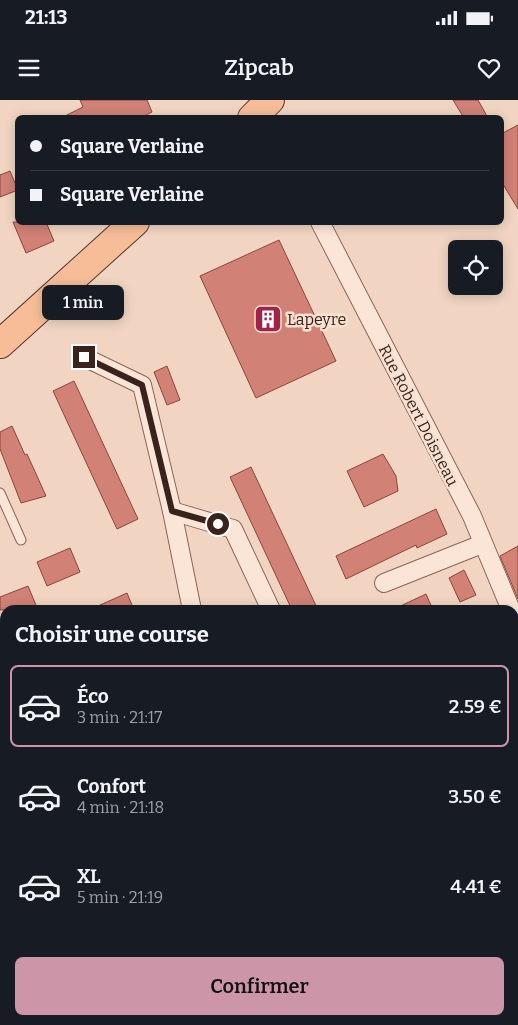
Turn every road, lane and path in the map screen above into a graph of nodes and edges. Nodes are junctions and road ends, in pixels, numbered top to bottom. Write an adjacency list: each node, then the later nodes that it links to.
1 (132, 225): 3 (main road)
2 (322, 225): 8 (street, Rue Robert Doisneau)
3 (0, 344)
4 (84, 357): 6 (street)
5 (0, 493): 7 (lane)
6 (172, 511): 10 (street); 11 (street)
7 (21, 540)
8 (482, 544): 9 (street); 12 (street, Rue Robert Doisneau)
9 (384, 583)
10 (191, 605)
11 (268, 605)
12 (509, 605)

